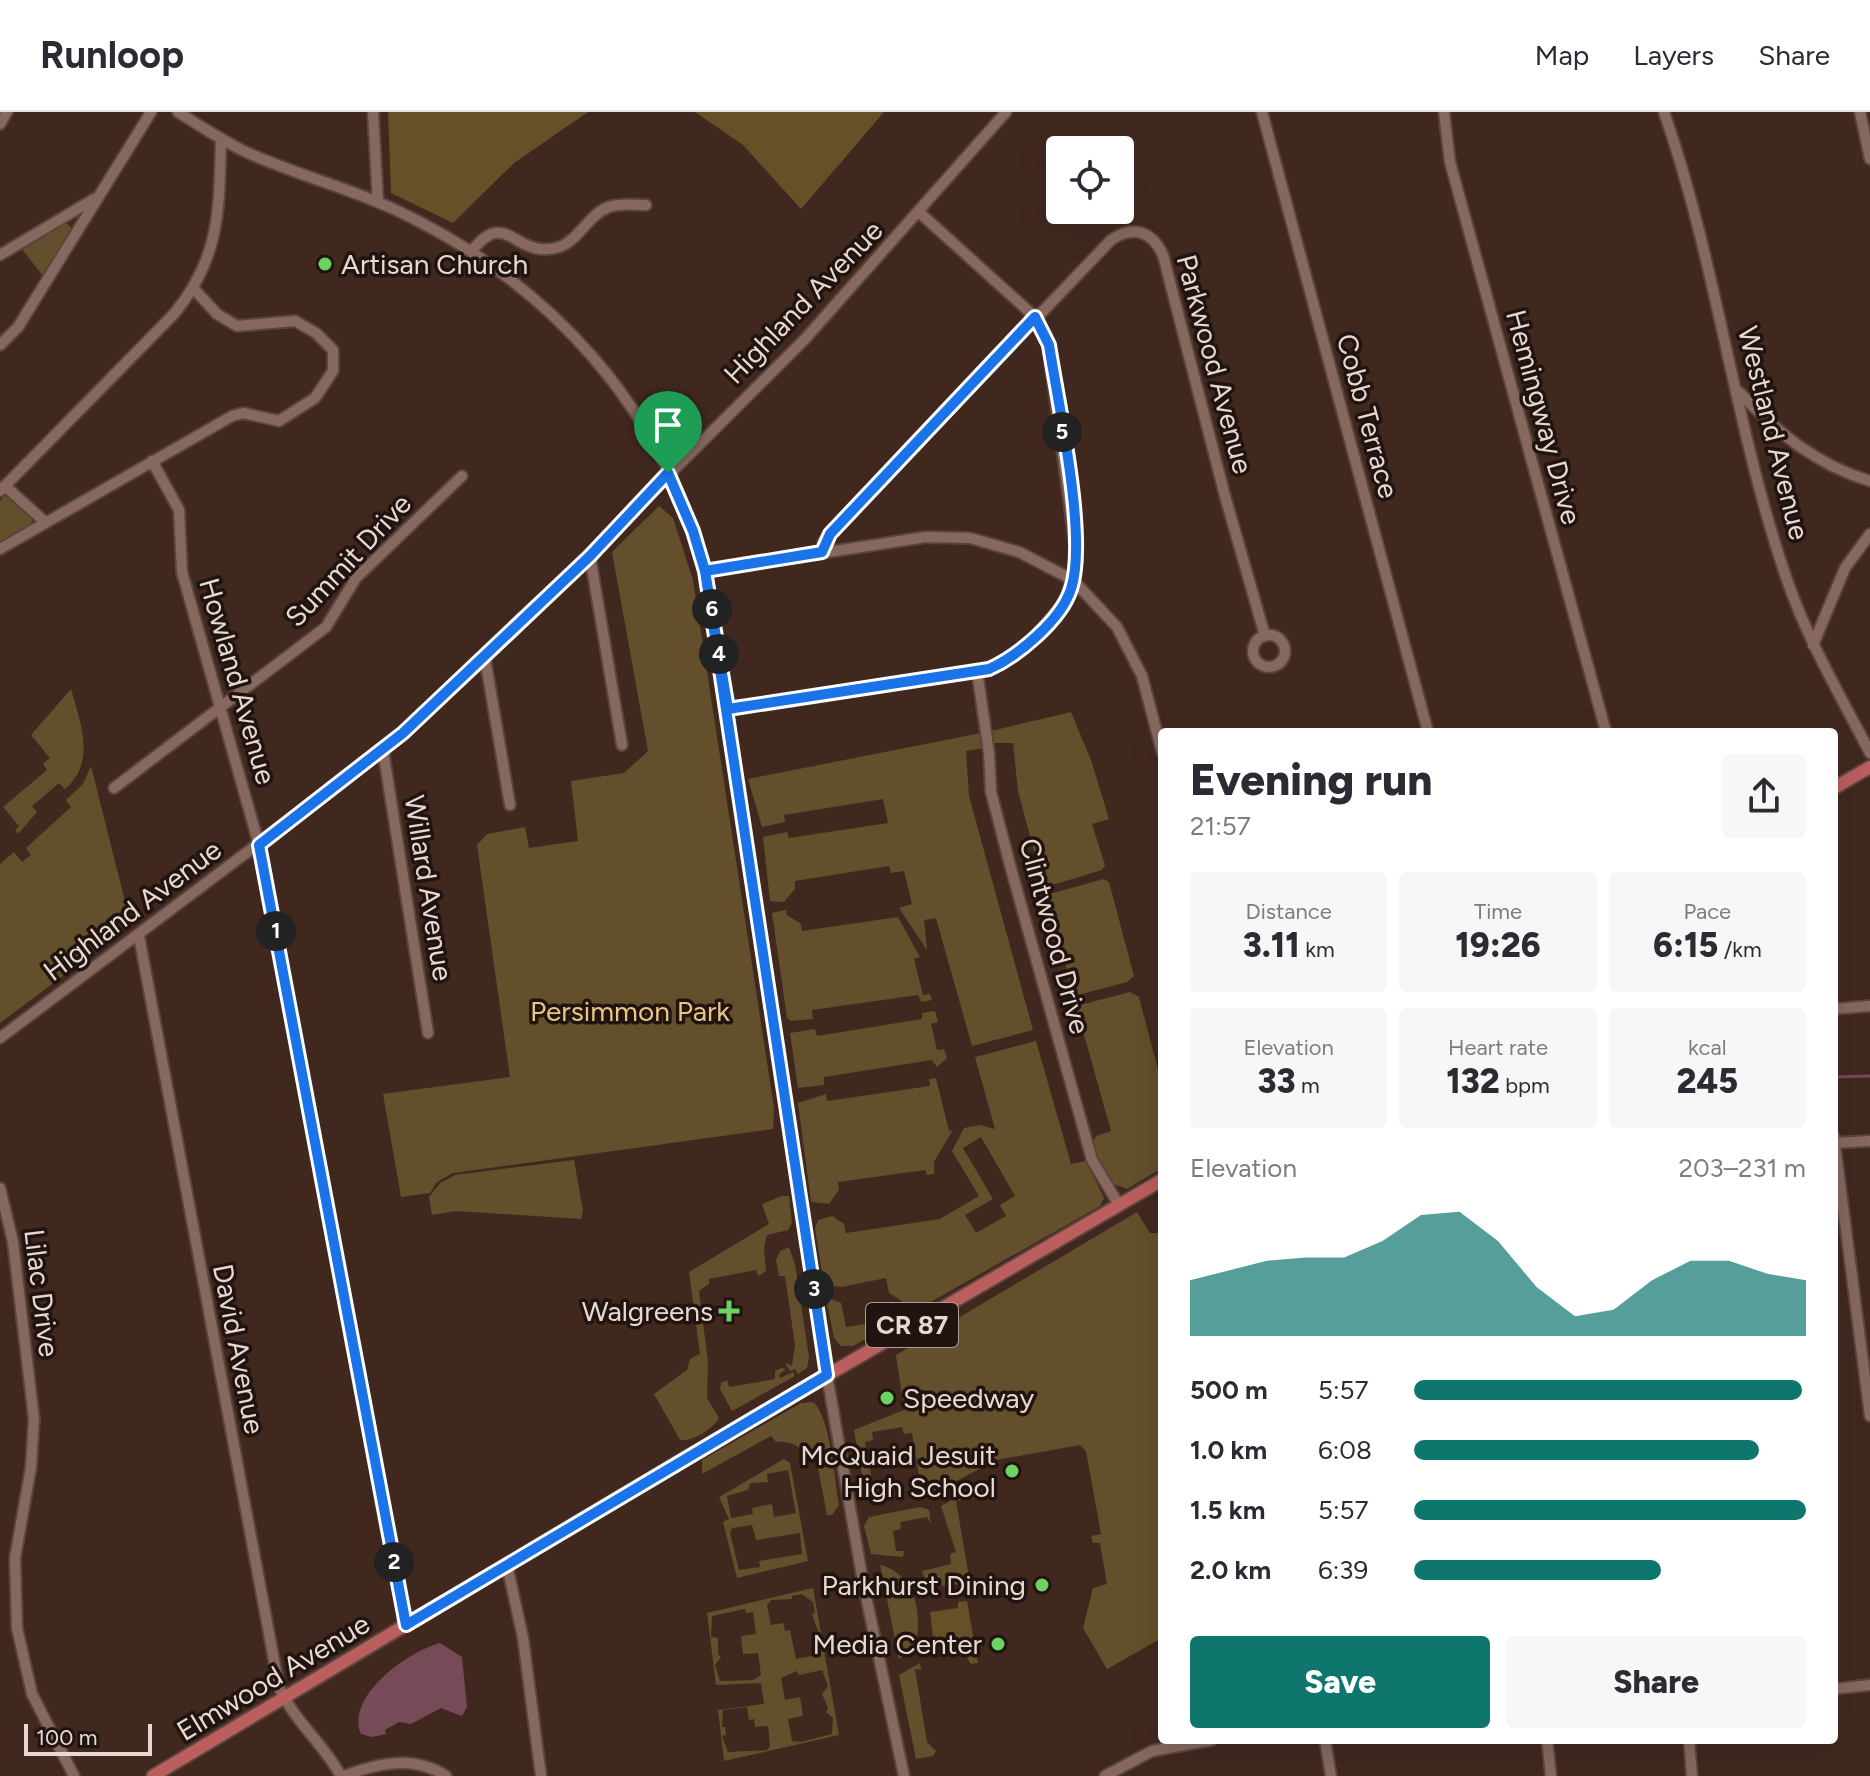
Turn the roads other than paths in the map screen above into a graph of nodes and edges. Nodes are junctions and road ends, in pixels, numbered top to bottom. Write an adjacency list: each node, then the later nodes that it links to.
1 (7, 112): 10 (street)
2 (151, 112): 13 (street)
3 (178, 112): 11 (street)
4 (373, 112): 14 (street)
5 (1006, 112): 16 (street, Highland Avenue)
6 (1262, 112): 41 (street, Cobb Terrace)
7 (1444, 112): 42 (street, Hemingway Drive)
8 (1664, 112): 22 (street, Westland Avenue)
9 (1860, 112): 12 (street)
10 (0, 124)
11 (221, 138): 14 (street); 19 (street)
12 (1870, 159)
13 (97, 197): 18 (street); 21 (street)
14 (378, 202): 17 (street)
15 (646, 205): 17 (street)
16 (920, 213): 20 (street); 24 (street, Highland Avenue)
17 (471, 252): 24 (street)
18 (0, 255)
19 (194, 289): 23 (street); 27 (street)
20 (1035, 317): 31 (street, Parkwood Avenue); 34 (street); 35 (street, Parkwood Avenue)
21 (0, 345)
22 (1738, 390): 26 (street); 36 (street, Westland Avenue)
23 (152, 461): 28 (street); 39 (street, Howland Avenue)
24 (668, 473): 32 (street, Highland Avenue); 33 (street)
25 (462, 476): 39 (street, Summit Drive)
26 (1870, 481)
27 (2, 488): 28 (street)
28 (45, 522): 30 (street)
29 (1870, 534): 36 (street)
30 (0, 549)
31 (822, 552): 33 (street); 34 (street)
32 (590, 556): 37 (street, Highland Avenue); 44 (street)
33 (705, 571): 40 (street)
34 (1073, 580): 38 (street); 43 (street)
35 (1265, 636)
36 (1813, 645): 46 (street, Westland Avenue)
37 (485, 658): 45 (street, Highland Avenue); 50 (street)
38 (977, 671): 40 (street); 62 (street, Clintwood Drive)
39 (223, 707): 49 (street, Summit Drive); 51 (street, Howland Avenue)
40 (728, 709): 63 (street)
41 (1427, 728)
42 (1605, 728)
43 (1158, 739)
44 (622, 745)
45 (383, 750): 51 (street, Highland Avenue); 55 (street, Willard Avenue)
46 (1870, 753)
47 (1870, 767): 48 (main road)
48 (1838, 786)
49 (114, 788)
50 (510, 805)
51 (259, 845): 52 (street, Highland Avenue); 66 (street, Howland Avenue)
52 (139, 936): 56 (street, Highland Avenue); 69 (street, David Avenue)
53 (1870, 1006): 54 (street)
54 (1838, 1009)
55 (428, 1033)
56 (0, 1038)
57 (1838, 1141): 58 (street)
58 (1870, 1141)
59 (1838, 1172): 64 (street)
60 (1158, 1182): 62 (main road, Elmwood Avenue / CR 87)
61 (0, 1188): 74 (street, Lilac Drive)
62 (1119, 1205): 63 (main road, Elmwood Avenue / CR 87)
63 (827, 1375): 65 (main road, Elmwood Avenue / CR 87); 79 (street)
64 (1870, 1416)
65 (507, 1565): 66 (main road, Elmwood Avenue / CR 87); 78 (street)
66 (406, 1625): 69 (main road, Elmwood Avenue / CR 87)
67 (1870, 1685): 68 (street)
68 (1838, 1689)
69 (284, 1698): 75 (main road, Elmwood Avenue / CR 87); 76 (street)
70 (1190, 1744): 80 (street)
71 (1326, 1744): 81 (street)
72 (1547, 1744): 82 (street)
73 (1689, 1744): 83 (street)
74 (74, 1776)
75 (153, 1776)
76 (343, 1776): 77 (street)
77 (446, 1776)
78 (541, 1776)
79 (904, 1776)
80 (1105, 1776)
81 (1331, 1776)
82 (1551, 1776)
83 (1692, 1776)

